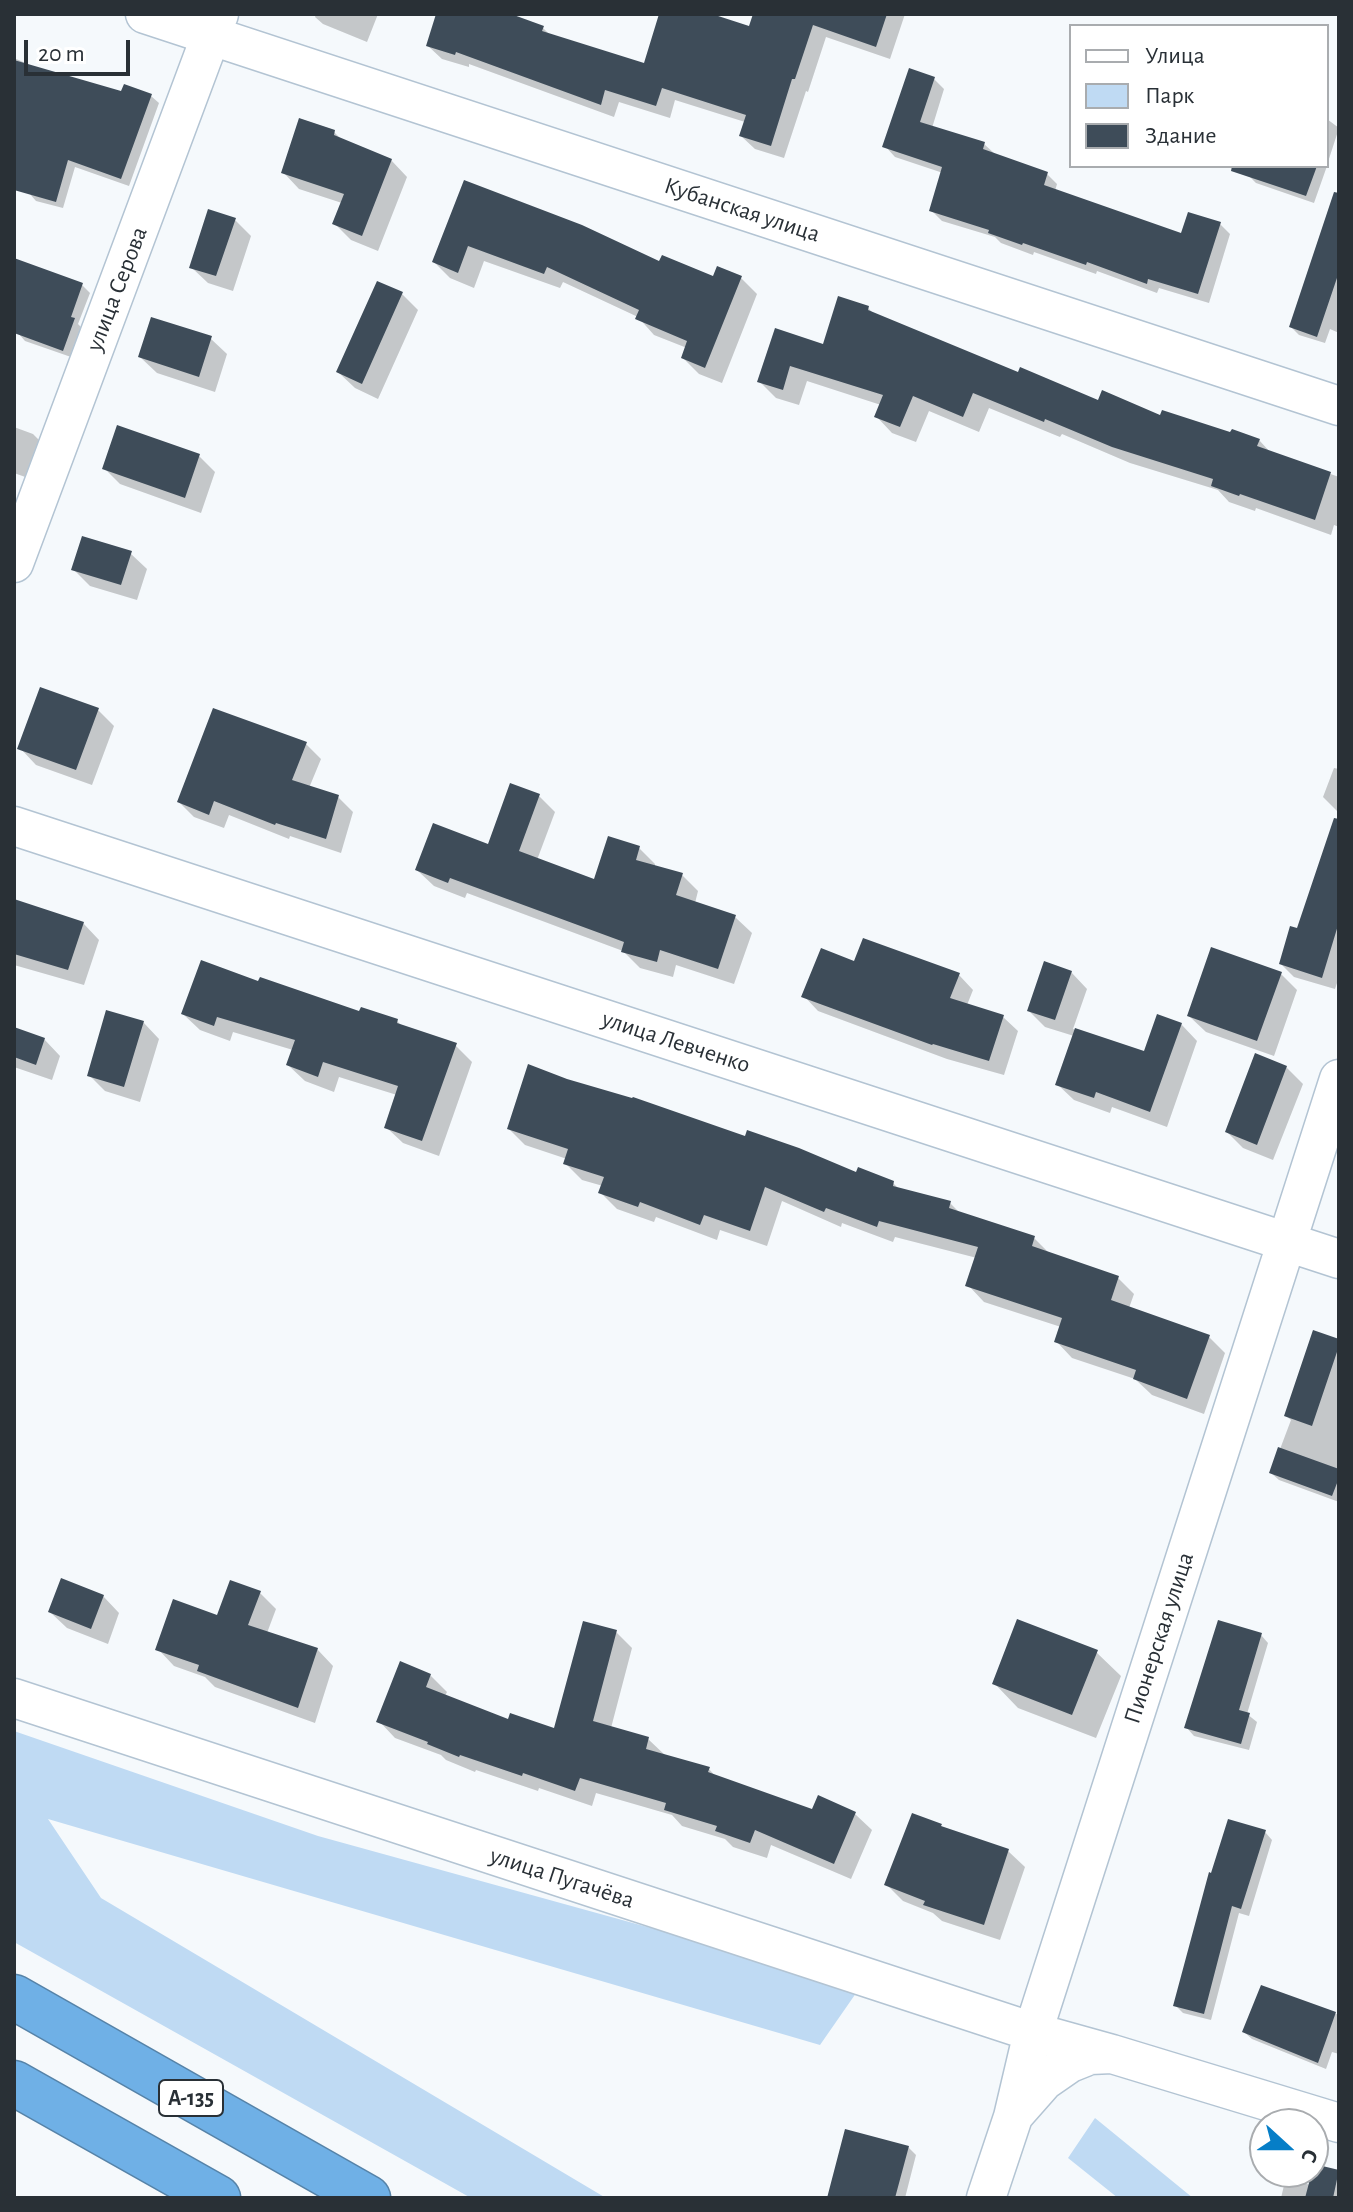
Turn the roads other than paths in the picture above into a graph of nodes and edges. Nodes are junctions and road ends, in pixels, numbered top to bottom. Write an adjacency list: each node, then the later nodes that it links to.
1 (145, 14): 2 (street, Кубанская улица)
2 (215, 25): 3 (street, Кубанская улица); 4 (street, улица Серова)
3 (1339, 406)
4 (14, 563)
5 (14, 826): 7 (street, улица Левченко)
6 (1339, 1079): 7 (street, Пионерская улица)
7 (1286, 1242): 8 (street, улица Левченко); 11 (street, Пионерская улица)
8 (1339, 1259)
9 (14, 1698): 11 (street, улица Пугачёва)
10 (14, 1997): 17 (highway, А-135)
11 (1033, 2032): 12 (street, улица Пугачёва); 14 (street, Пионерская улица)
12 (1112, 2054): 14 (street, улица Пугачёва); 15 (street, улица Пугачёва)
13 (14, 2083): 16 (highway)
14 (1013, 2117): 18 (street, Пионерская улица)
15 (1339, 2123)
16 (218, 2198)
17 (368, 2198)
18 (986, 2198)

